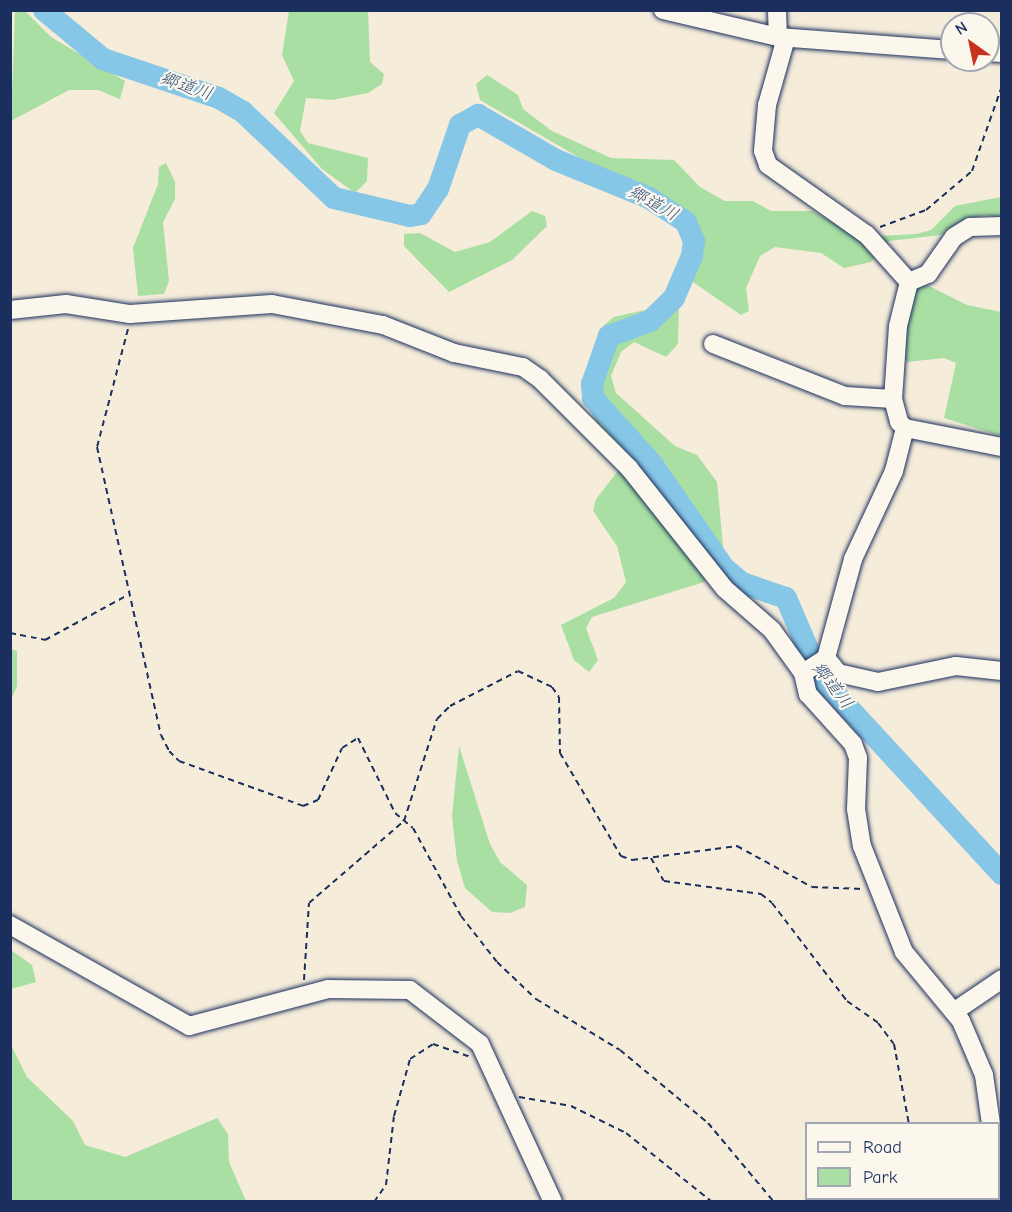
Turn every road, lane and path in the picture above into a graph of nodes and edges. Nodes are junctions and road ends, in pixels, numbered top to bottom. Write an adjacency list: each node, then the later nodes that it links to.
1 (663, 10): 3 (street)
2 (777, 10): 3 (street)
3 (782, 37): 4 (street); 7 (street)
4 (940, 49)
5 (1002, 86): 7 (path)
6 (1002, 226): 8 (street)
7 (867, 235): 8 (street)
8 (909, 282): 12 (street)
9 (10, 310): 10 (street)
10 (130, 314): 15 (path); 17 (street)
11 (713, 344): 12 (street)
12 (893, 399): 13 (street)
13 (905, 428): 14 (street); 17 (street)
14 (1002, 447)
15 (128, 595): 16 (path); 19 (path)
16 (10, 633)
17 (814, 665): 18 (street); 21 (street)
18 (1002, 670)
19 (404, 821): 20 (path); 24 (path); 33 (path)
20 (651, 858): 21 (path); 28 (path)
21 (880, 885): 25 (street)
22 (10, 925): 24 (street)
23 (1002, 980): 25 (street)
24 (306, 993): 26 (street)
25 (955, 1011): 29 (street)
26 (492, 1064): 27 (street); 30 (path)
27 (508, 1100): 31 (street); 32 (path)
28 (909, 1122)
29 (991, 1122)
30 (374, 1202)
31 (553, 1202)
32 (712, 1202)
33 (774, 1202)

